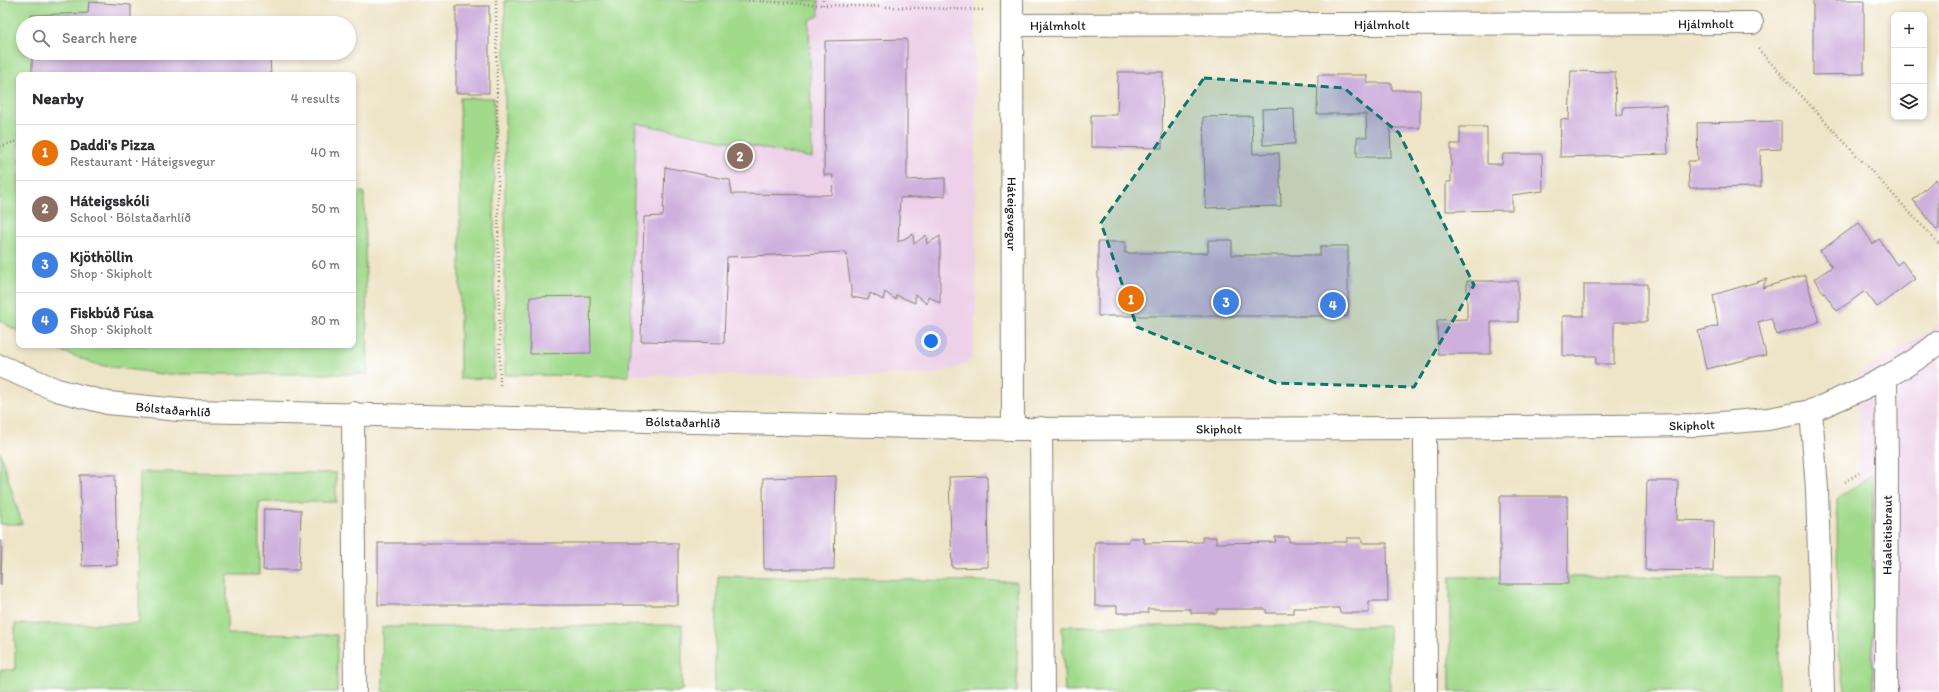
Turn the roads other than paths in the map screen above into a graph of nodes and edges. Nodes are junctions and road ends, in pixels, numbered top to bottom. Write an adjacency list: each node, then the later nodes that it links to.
1 (1012, 12): 2 (street, Hjálmholt); 10 (street, Háteigsvegur)
2 (1752, 23)
3 (1939, 342): 5 (street, Skipholt)
4 (0, 366): 7 (street, Bólstaðarhlíð)
5 (1886, 378): 6 (street, Skipholt); 15 (street, Háaleitisbraut)
6 (1812, 411): 9 (street, Skipholt); 14 (street)
7 (353, 413): 10 (street, Bólstaðarhlíð); 11 (street)
8 (1041, 428): 9 (street, Skipholt); 10 (street, Skipholt); 12 (street)
9 (1425, 428): 13 (street)
10 (1013, 429)
11 (355, 692)
12 (1043, 692)
13 (1426, 692)
14 (1823, 692)
15 (1886, 692)

